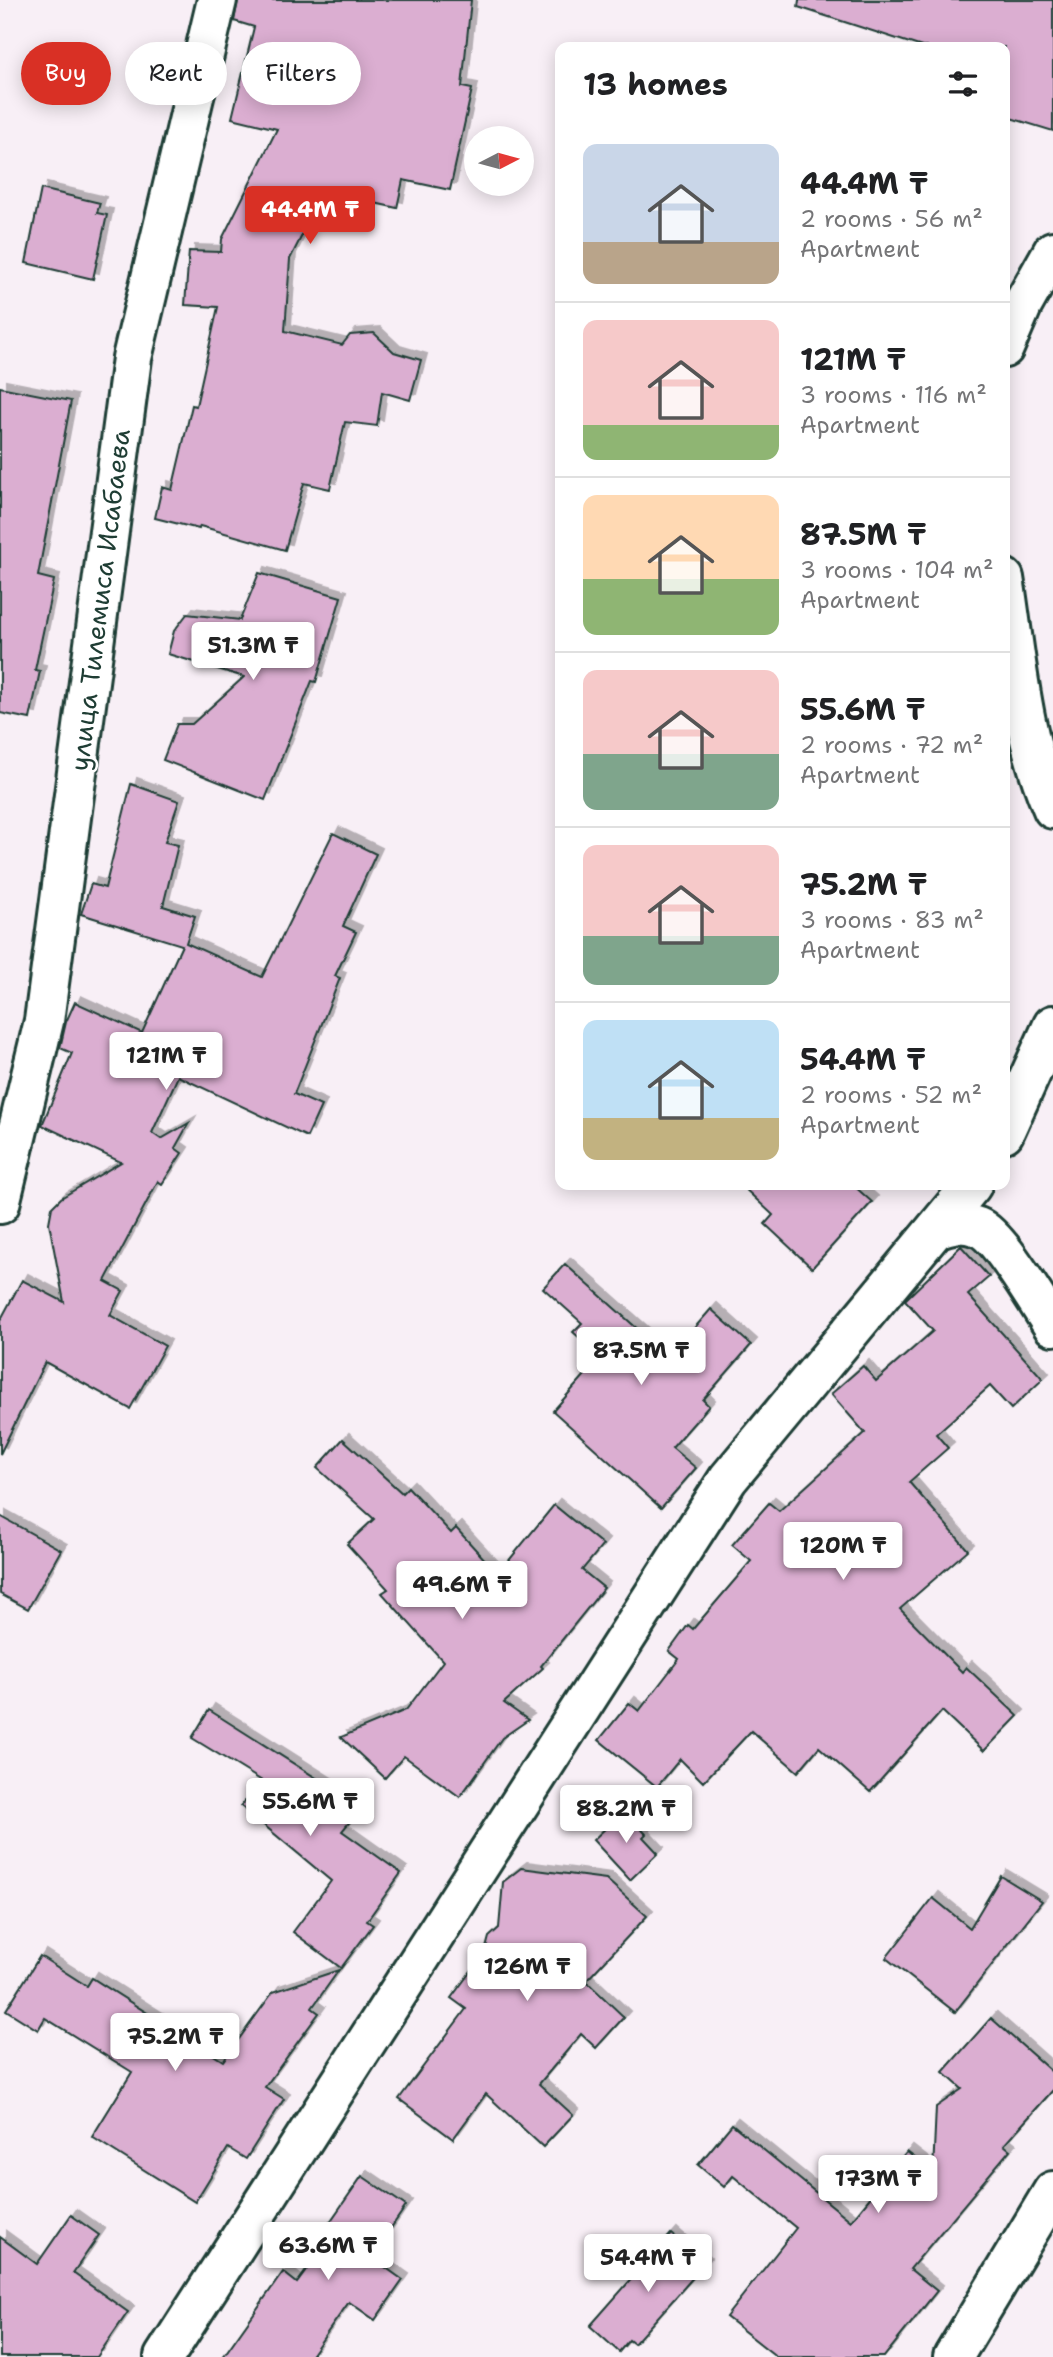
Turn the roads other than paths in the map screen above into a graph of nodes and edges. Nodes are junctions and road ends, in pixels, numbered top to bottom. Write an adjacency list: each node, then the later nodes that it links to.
1 (217, 0): 9 (street, улица Тилемиса Исабаева)
2 (1053, 251): 3 (street)
3 (1010, 333)
4 (1010, 616): 5 (street)
5 (1053, 809)
6 (1053, 1025): 7 (street)
7 (1010, 1120)
8 (966, 1190): 10 (street)
9 (0, 1204)
10 (936, 1229): 11 (street); 13 (street)
11 (1053, 1326)
12 (1053, 2191): 14 (street)
13 (164, 2357)
14 (953, 2357)

